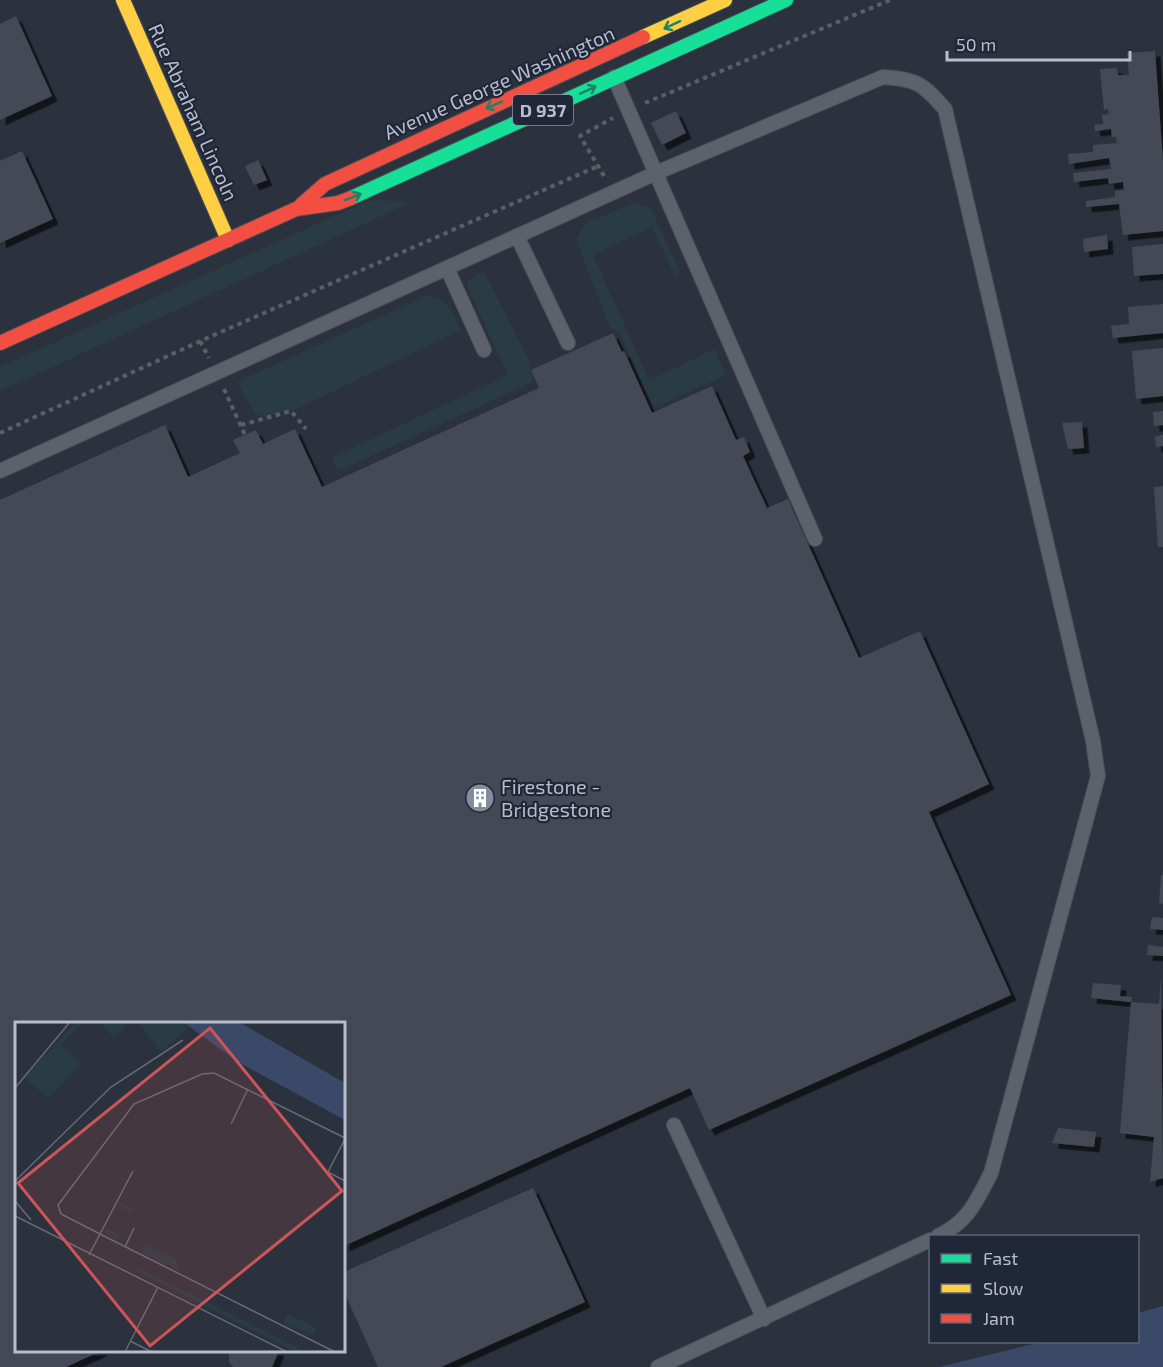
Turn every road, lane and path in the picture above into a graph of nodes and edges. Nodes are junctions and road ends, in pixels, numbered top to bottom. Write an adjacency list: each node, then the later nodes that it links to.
1 (123, 0): 13 (main road, Rue Abraham Lincoln)
2 (725, 0): 5 (main road, Avenue George Washington / D 937, one-way to 5)
3 (786, 0): 6 (main road, Avenue George Washington / D 937)
4 (890, 0): 7 (path)
5 (605, 56): 6 (lane); 11 (main road, Avenue George Washington / D 937, one-way to 11)
6 (614, 77): 7 (lane); 11 (main road, Avenue George Washington / D 937, one-way to 6)
7 (628, 110): 8 (path); 9 (lane)
8 (596, 167): 10 (path); 20 (path)
9 (656, 173): 10 (lane); 22 (lane); 24 (lane)
10 (616, 192): 12 (lane)
11 (296, 209): 13 (main road, Avenue George Washington / D 937)
12 (517, 236): 14 (lane); 16 (lane)
13 (228, 240): 15 (main road, Avenue George Washington / D 937)
14 (447, 268): 17 (lane); 21 (lane)
15 (0, 343)
16 (568, 343)
17 (484, 350)
18 (241, 425): 19 (path)
19 (306, 429)
20 (0, 433)
21 (0, 471)
22 (815, 539)
23 (674, 1125): 26 (lane)
24 (940, 1235)
25 (929, 1240): 26 (lane)
26 (765, 1319): 27 (lane)
27 (658, 1367)

